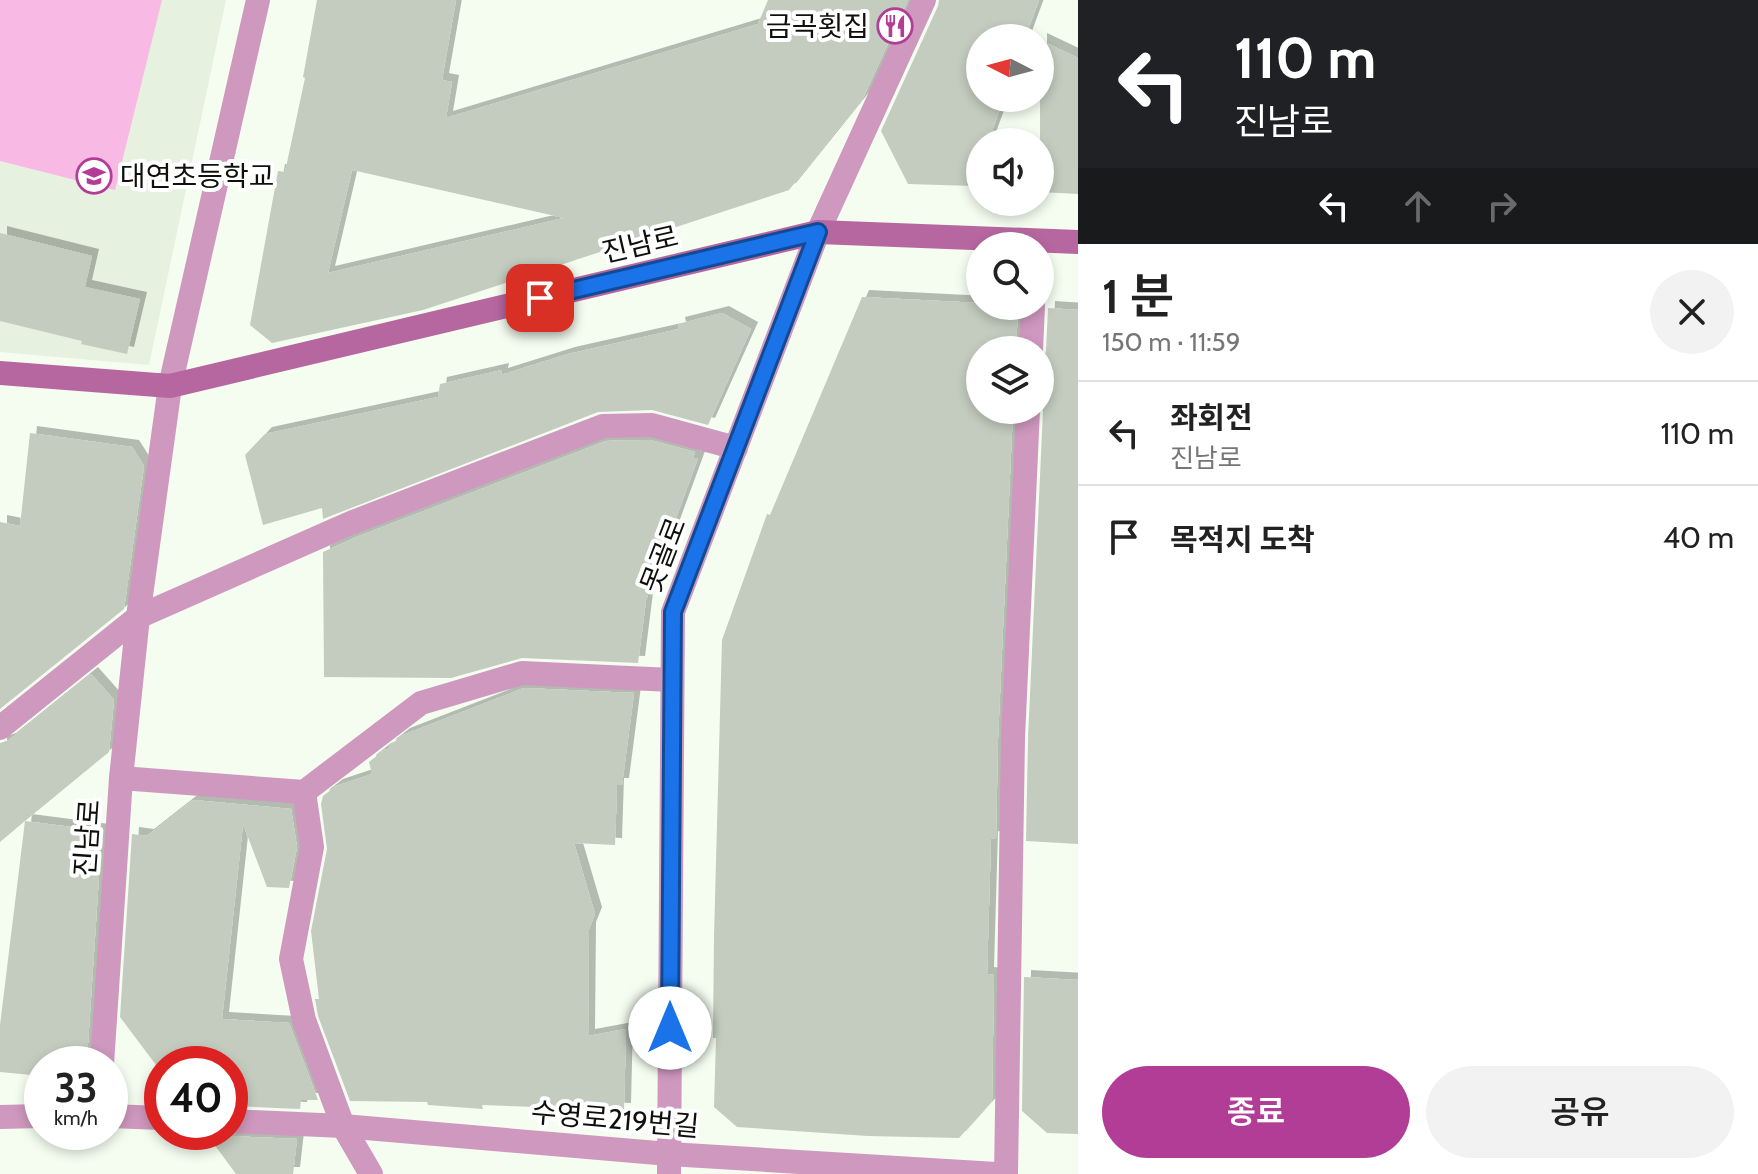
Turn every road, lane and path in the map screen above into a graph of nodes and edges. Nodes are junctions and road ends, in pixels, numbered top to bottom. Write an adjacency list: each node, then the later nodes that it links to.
1 (258, 0): 8 (street)
2 (924, 0): 3 (street, 못골로)
3 (818, 232): 4 (main road, 진남로); 8 (main road, 진남로); 10 (street, 못골로)
4 (966, 240)
5 (1078, 242): 6 (main road, 진남로)
6 (1054, 243)
7 (0, 373): 8 (main road, 진남로)
8 (170, 386): 11 (street, 진남로)
9 (1027, 424): 24 (street)
10 (736, 448): 11 (street); 12 (street, 못골로)
11 (138, 617): 13 (street); 14 (street, 진남로)
12 (672, 680): 15 (street); 21 (street, 못골로)
13 (0, 728)
14 (121, 778): 15 (street); 16 (street, 진남로)
15 (304, 792): 20 (street)
16 (103, 1046)
17 (24, 1116): 18 (street)
18 (0, 1117)
19 (248, 1122): 20 (street, 수영로219번길)
20 (343, 1126): 21 (street, 수영로219번길); 22 (street)
21 (669, 1164): 23 (street, 수영로219번길)
22 (371, 1174)
23 (996, 1174)
24 (1006, 1174)

